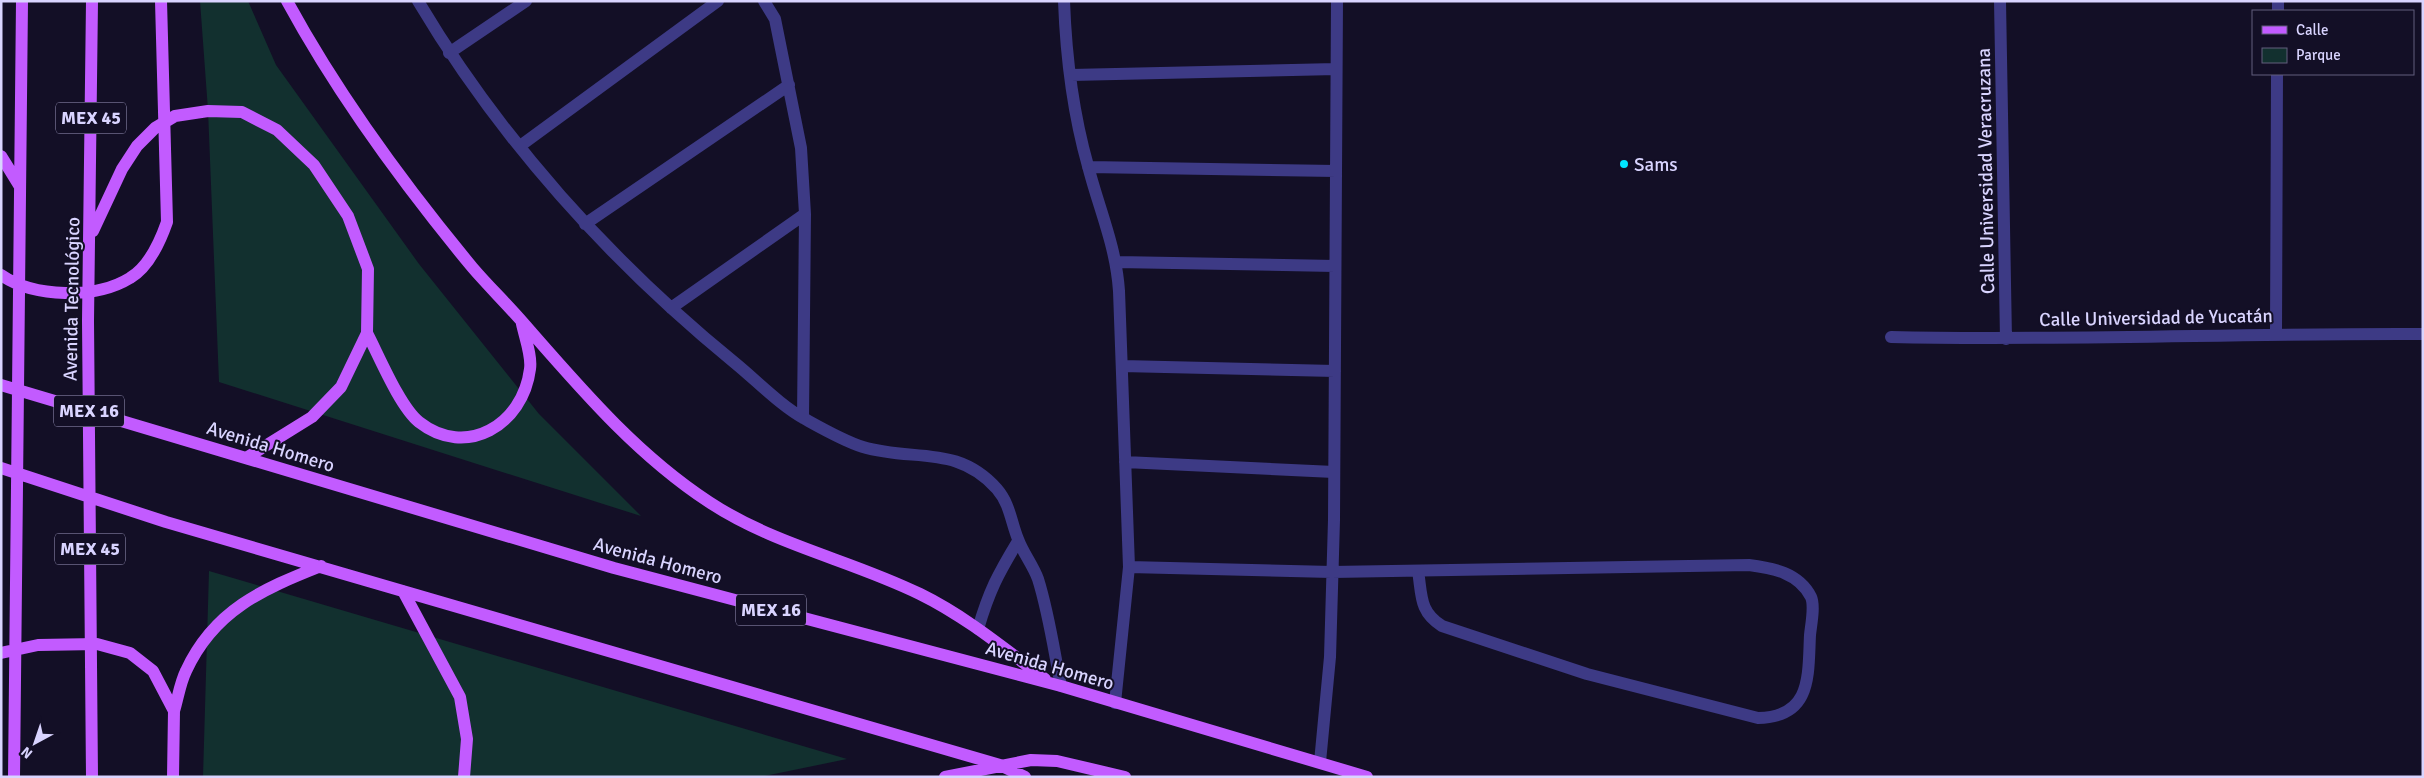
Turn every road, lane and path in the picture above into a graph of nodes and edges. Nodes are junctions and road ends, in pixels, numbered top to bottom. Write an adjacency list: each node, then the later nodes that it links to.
1 (22, 1): 21 (main road)
2 (92, 1): 24 (main road, Avenida Tecnológico / MEX 45)
3 (161, 1): 27 (main road)
4 (287, 1): 29 (main road)
5 (418, 1): 12 (street)
6 (526, 1): 12 (street)
7 (718, 1): 17 (street)
8 (764, 1): 16 (street)
9 (1064, 1): 15 (street)
10 (1337, 1): 13 (street)
11 (2000, 1): 34 (street, Calle Universidad Veracruzana)
12 (449, 54): 17 (street)
13 (1336, 69): 15 (street); 20 (street)
14 (2277, 75): 31 (street)
15 (1070, 76): 19 (street)
16 (790, 85): 22 (street); 23 (street)
17 (520, 146): 23 (street)
18 (1, 156): 21 (main road)
19 (1088, 167): 20 (street); 25 (street)
20 (1336, 171): 26 (street)
21 (19, 185): 56 (main road)
22 (805, 214): 28 (street); 38 (street)
23 (585, 224): 28 (street)
24 (90, 235): 30 (main road); 57 (main road, Avenida Tecnológico / MEX 45)
25 (1117, 262): 26 (street); 35 (street)
26 (1335, 266): 36 (street)
27 (1, 275)
28 (671, 308): 38 (street)
29 (522, 322): 30 (main road); 49 (main road)
30 (367, 333): 39 (main road)
31 (2276, 334): 32 (street, Calle Universidad de Yucatán); 34 (street, Calle Universidad de Yucatán)
32 (2423, 334)
33 (1891, 337): 34 (street, Calle Universidad de Yucatán)
34 (2006, 339)
35 (1122, 366): 36 (street); 40 (street)
36 (1335, 371): 42 (street)
37 (1, 385): 39 (main road, Avenida Homero / MEX 16)
38 (803, 418): 43 (street)
39 (246, 458): 51 (main road, Avenida Homero / MEX 16)
40 (1125, 462): 42 (street); 45 (street)
41 (1, 468): 44 (main road)
42 (1334, 472): 47 (street)
43 (1018, 541): 49 (street); 51 (street)
44 (321, 566): 48 (main road); 53 (main road)
45 (1129, 567): 47 (street); 52 (street)
46 (1418, 571): 46 (street); 47 (street)
47 (1332, 572): 54 (street)
48 (403, 591): 55 (main road); 59 (main road)
49 (978, 629): 51 (main road)
50 (1, 653): 53 (main road)
51 (1056, 685): 52 (main road, Avenida Homero / MEX 16)
52 (1114, 703): 54 (main road, Avenida Homero / MEX 16)
53 (174, 711): 58 (main road)
54 (1320, 762): 63 (main road, Avenida Homero / MEX 16)
55 (1000, 766): 60 (main road); 61 (main road); 62 (main road)
56 (14, 777)
57 (92, 777)
58 (173, 777)
59 (464, 777)
60 (945, 777)
61 (1025, 777)
62 (1125, 777)
63 (1367, 777)

